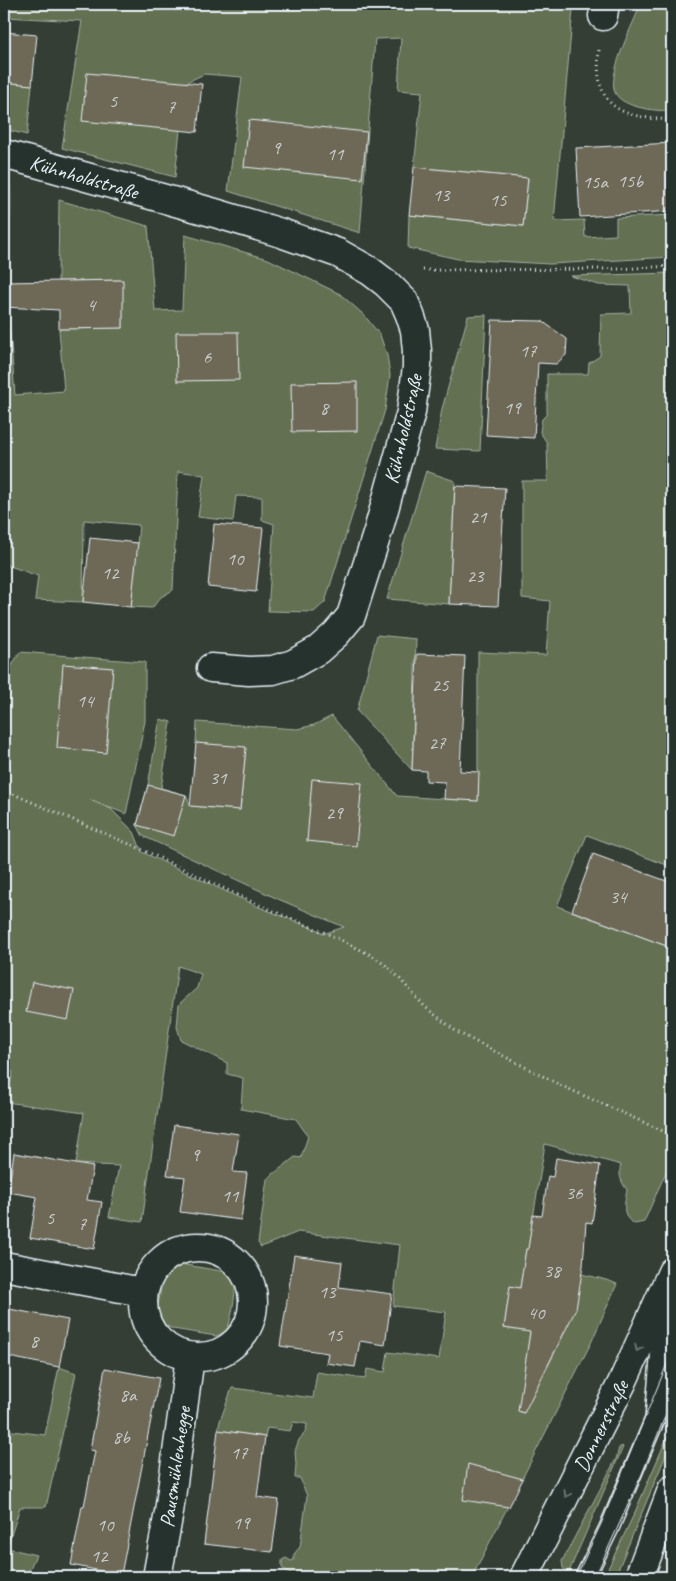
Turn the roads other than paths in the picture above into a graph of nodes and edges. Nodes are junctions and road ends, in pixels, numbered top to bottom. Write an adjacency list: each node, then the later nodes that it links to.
1 (4, 154): 2 (street, Kühnholdstraße)
2 (211, 668)
3 (4, 1266): 5 (street)
4 (669, 1280): 8 (lane); 11 (street, Donnerstraße, one-way to 11)
5 (142, 1292): 6 (street); 6 (street)
6 (190, 1357): 10 (street, Pausmühlenhegge)
7 (672, 1406): 8 (lane)
8 (655, 1419): 12 (lane)
9 (672, 1490): 13 (street)
10 (157, 1577)
11 (524, 1577)
12 (585, 1577)
13 (639, 1577)

